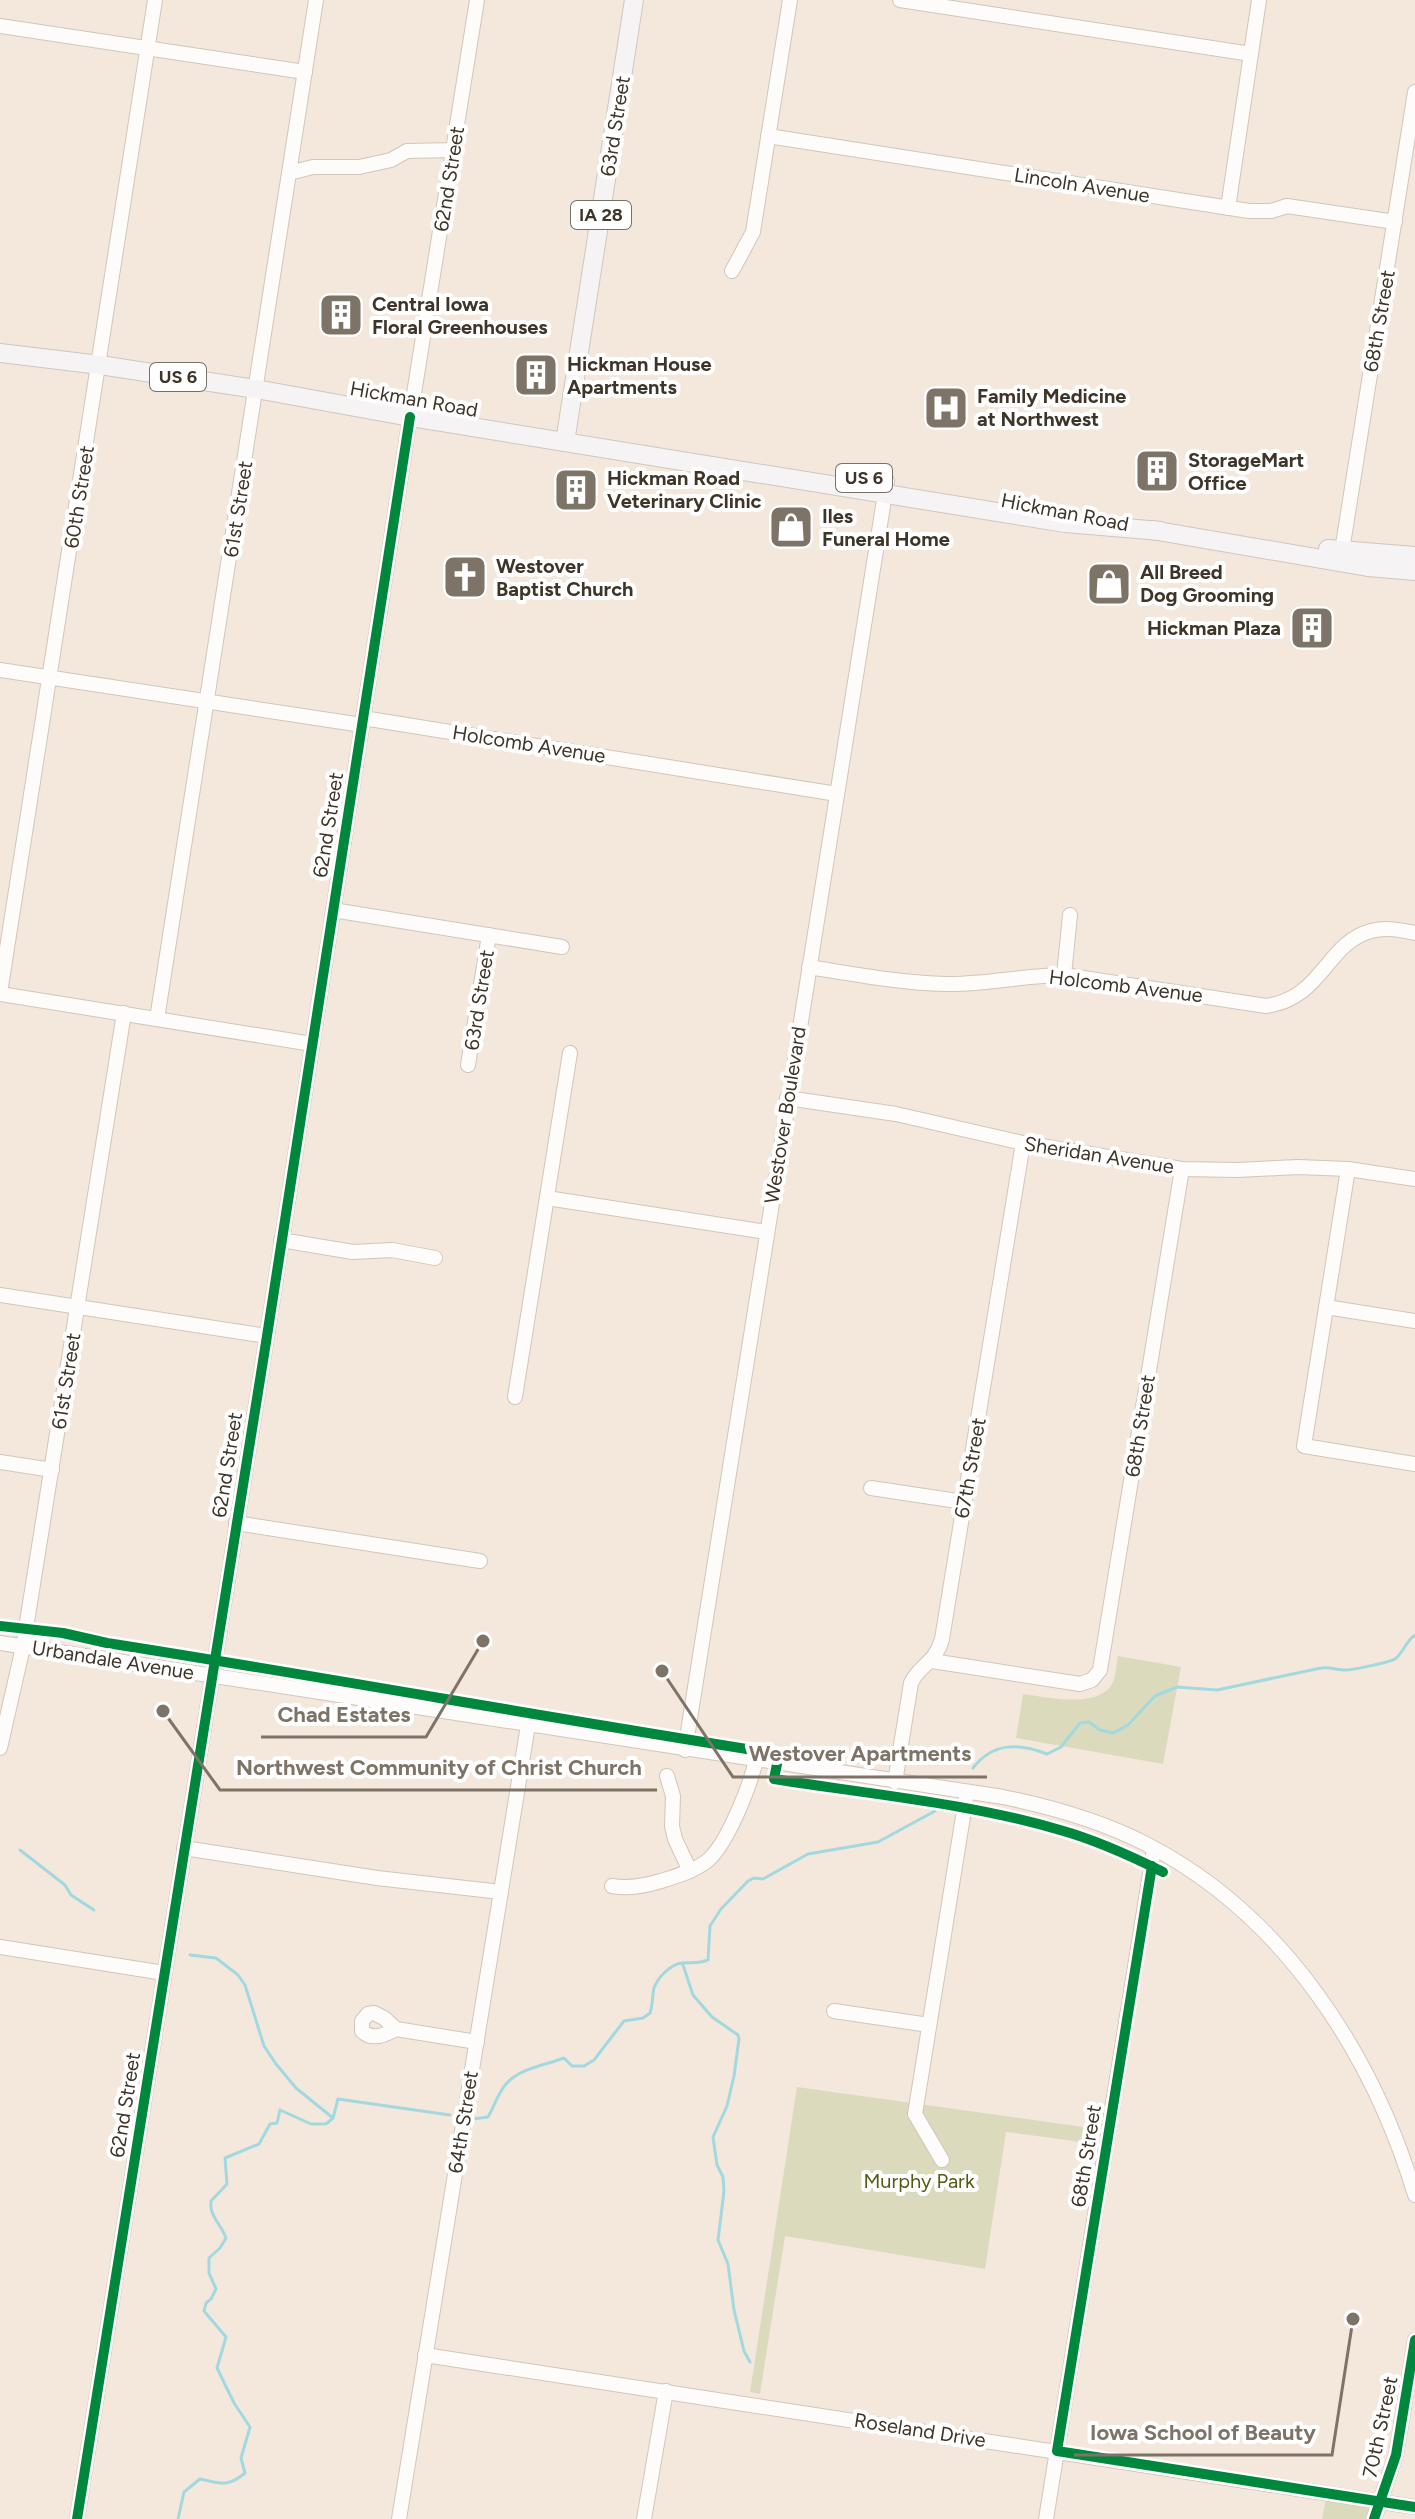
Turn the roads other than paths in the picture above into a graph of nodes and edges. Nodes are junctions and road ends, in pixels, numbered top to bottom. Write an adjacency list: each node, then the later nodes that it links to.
1 (155, 0): 9 (street, 60th Street)
2 (316, 0): 11 (street, 61st Street)
3 (477, 0): 14 (street, 62nd Street)
4 (634, 0): 24 (main road, 63rd Street / IA 28)
5 (790, 0): 13 (street)
6 (900, 0): 10 (street)
7 (1259, 0): 10 (street)
8 (0, 26): 9 (street)
9 (148, 48): 11 (street); 21 (street, 60th Street)
10 (1251, 54): 16 (street)
11 (305, 72): 15 (street, 61st Street)
12 (1415, 92): 17 (street, 68th Street)
13 (768, 136): 16 (street, Lincoln Avenue); 18 (street)
14 (454, 150): 15 (street); 23 (street, 62nd Street)
15 (289, 173): 22 (street, 61st Street)
16 (1228, 208): 17 (street, Lincoln Avenue)
17 (1395, 222): 26 (street, 68th Street)
18 (732, 271)
19 (0, 344): 21 (main road, Hickman Road / US 6)
20 (0, 353): 21 (main road, Hickman Road / US 6)
21 (100, 365): 22 (main road, Hickman Road / US 6); 30 (street, 60th Street)
22 (256, 389): 23 (main road, Hickman Road / US 6); 31 (street, 61st Street)
23 (411, 411): 24 (main road, Hickman Road / US 6); 32 (street, 62nd Street)
24 (566, 436): 25 (main road, Hickman Road / US 6)
25 (886, 487): 26 (main road, Hickman Road / US 6); 33 (street, Westover Boulevard)
26 (1341, 556): 27 (main road, Hickman Road / US 6); 28 (main road, Hickman Road / US 6)
27 (1415, 556)
28 (1415, 571)
29 (0, 670): 30 (street, Holcomb Avenue)
30 (50, 677): 31 (street, Holcomb Avenue); 41 (street, 60th Street)
31 (207, 702): 32 (street, Holcomb Avenue); 43 (street, 61st Street)
32 (363, 721): 33 (street, Holcomb Avenue); 34 (street, 62nd Street)
33 (837, 794): 39 (street, Westover Boulevard)
34 (333, 910): 37 (street); 44 (street, 62nd Street)
35 (1070, 915): 40 (street)
36 (1415, 933): 40 (street, Holcomb Avenue)
37 (489, 935): 38 (street); 46 (street, 63rd Street)
38 (562, 947)
39 (809, 967): 40 (street, Holcomb Avenue); 47 (street, Westover Boulevard)
40 (1064, 975)
41 (0, 994): 42 (street)
42 (124, 1013): 43 (street); 57 (street, 61st Street)
43 (157, 1019): 44 (street)
44 (312, 1044): 54 (street, 62nd Street)
45 (570, 1053): 52 (street)
46 (468, 1065)
47 (787, 1098): 48 (street, Sheridan Avenue); 53 (street, Westover Boulevard)
48 (1023, 1143): 49 (street, Sheridan Avenue); 66 (street, 67th Street)
49 (1182, 1169): 50 (street, Sheridan Avenue); 71 (street, 68th Street)
50 (1348, 1169): 51 (street, Sheridan Avenue); 58 (street)
51 (1415, 1179)
52 (547, 1198): 53 (street); 61 (street)
53 (766, 1232): 75 (street, Westover Boulevard)
54 (281, 1240): 55 (street); 60 (street, 62nd Street)
55 (435, 1258)
56 (0, 1295): 57 (street)
57 (78, 1307): 60 (street); 64 (street, 61st Street)
58 (1326, 1307): 59 (street); 63 (street)
59 (1415, 1321)
60 (267, 1336): 67 (street, 62nd Street)
61 (515, 1397)
62 (0, 1462): 64 (street)
63 (1415, 1464)
64 (52, 1470): 70 (street, 61st Street)
65 (871, 1488): 66 (street)
66 (964, 1502): 71 (street, 67th Street)
67 (236, 1523): 68 (street); 72 (street, 62nd Street)
68 (480, 1561)
69 (0, 1643): 70 (street, Urbandale Avenue)
70 (23, 1647): 72 (street, Urbandale Avenue); 74 (street, 61st Street)
71 (932, 1661): 78 (street, 67th Street)
72 (213, 1675): 73 (street, Urbandale Avenue); 80 (street, 62nd Street)
73 (528, 1725): 75 (street, Urbandale Avenue); 84 (street, 64th Street)
74 (0, 1748)
75 (685, 1750): 76 (street, Urbandale Avenue)
76 (756, 1760): 78 (street, Urbandale Avenue); 82 (street)
77 (667, 1776): 82 (street)
78 (895, 1782): 79 (street, Urbandale Avenue)
79 (967, 1792): 81 (street, Urbandale Avenue); 88 (street)
80 (184, 1848): 84 (street); 86 (street, 62nd Street)
81 (1154, 1849): 92 (street, Urbandale Avenue); 96 (street, 68th Street)
82 (690, 1871): 83 (street)
83 (612, 1886)
84 (501, 1892): 90 (street, 64th Street)
85 (0, 1947): 86 (street)
86 (164, 1973): 99 (street, 62nd Street)
87 (834, 2011): 88 (street)
88 (929, 2025): 91 (street)
89 (396, 2029): 90 (street)
90 (477, 2042): 94 (street, 64th Street)
91 (942, 2160)
92 (1415, 2195)
93 (1415, 2340): 97 (street, 70th Street)
94 (425, 2355): 95 (street, Roseland Drive); 100 (street, 64th Street)
95 (666, 2391): 96 (street, Roseland Drive); 101 (street)
96 (1057, 2451): 97 (street, Roseland Drive); 102 (street, 68th Street)
97 (1380, 2502): 98 (street, Roseland Drive); 103 (street, 70th Street)
98 (1415, 2507)
99 (77, 2519)
100 (399, 2519)
101 (644, 2519)
102 (1046, 2519)
103 (1374, 2519)

